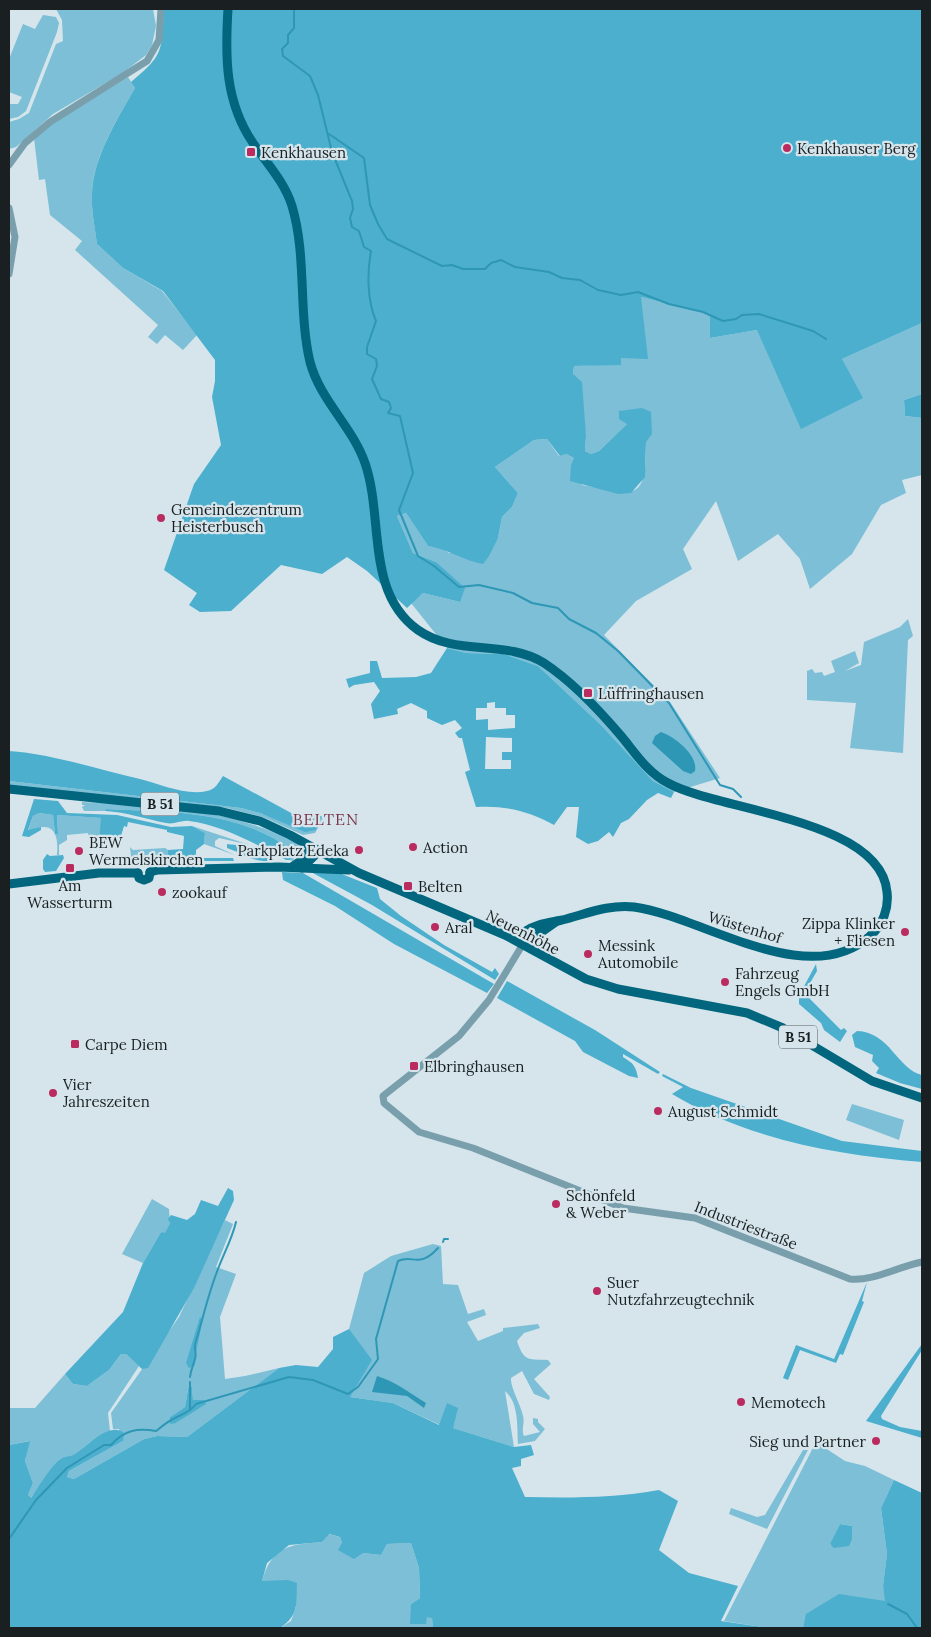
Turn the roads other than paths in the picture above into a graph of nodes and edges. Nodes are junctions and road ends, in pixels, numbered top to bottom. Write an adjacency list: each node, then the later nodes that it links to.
1 (161, 9): 3 (street)
2 (228, 9): 12 (main road, Wüstenhof)
3 (9, 165)
4 (9, 208): 5 (street)
5 (9, 274)
6 (9, 789): 7 (main road, B 51)
7 (315, 849): 8 (main road); 9 (main road); 10 (main road, Neuenhöhe / B 51)
8 (292, 867): 9 (main road); 11 (main road)
9 (302, 868): 10 (main road)
10 (354, 871): 13 (main road, Neuenhöhe / B 51)
11 (9, 884)
12 (556, 921): 13 (main road, Wüstenhof); 13 (main road, Wüstenhof)
13 (522, 944): 14 (main road, Neuenhöhe / B 51); 15 (street, Industriestraße)
14 (922, 1098)
15 (922, 1262)

